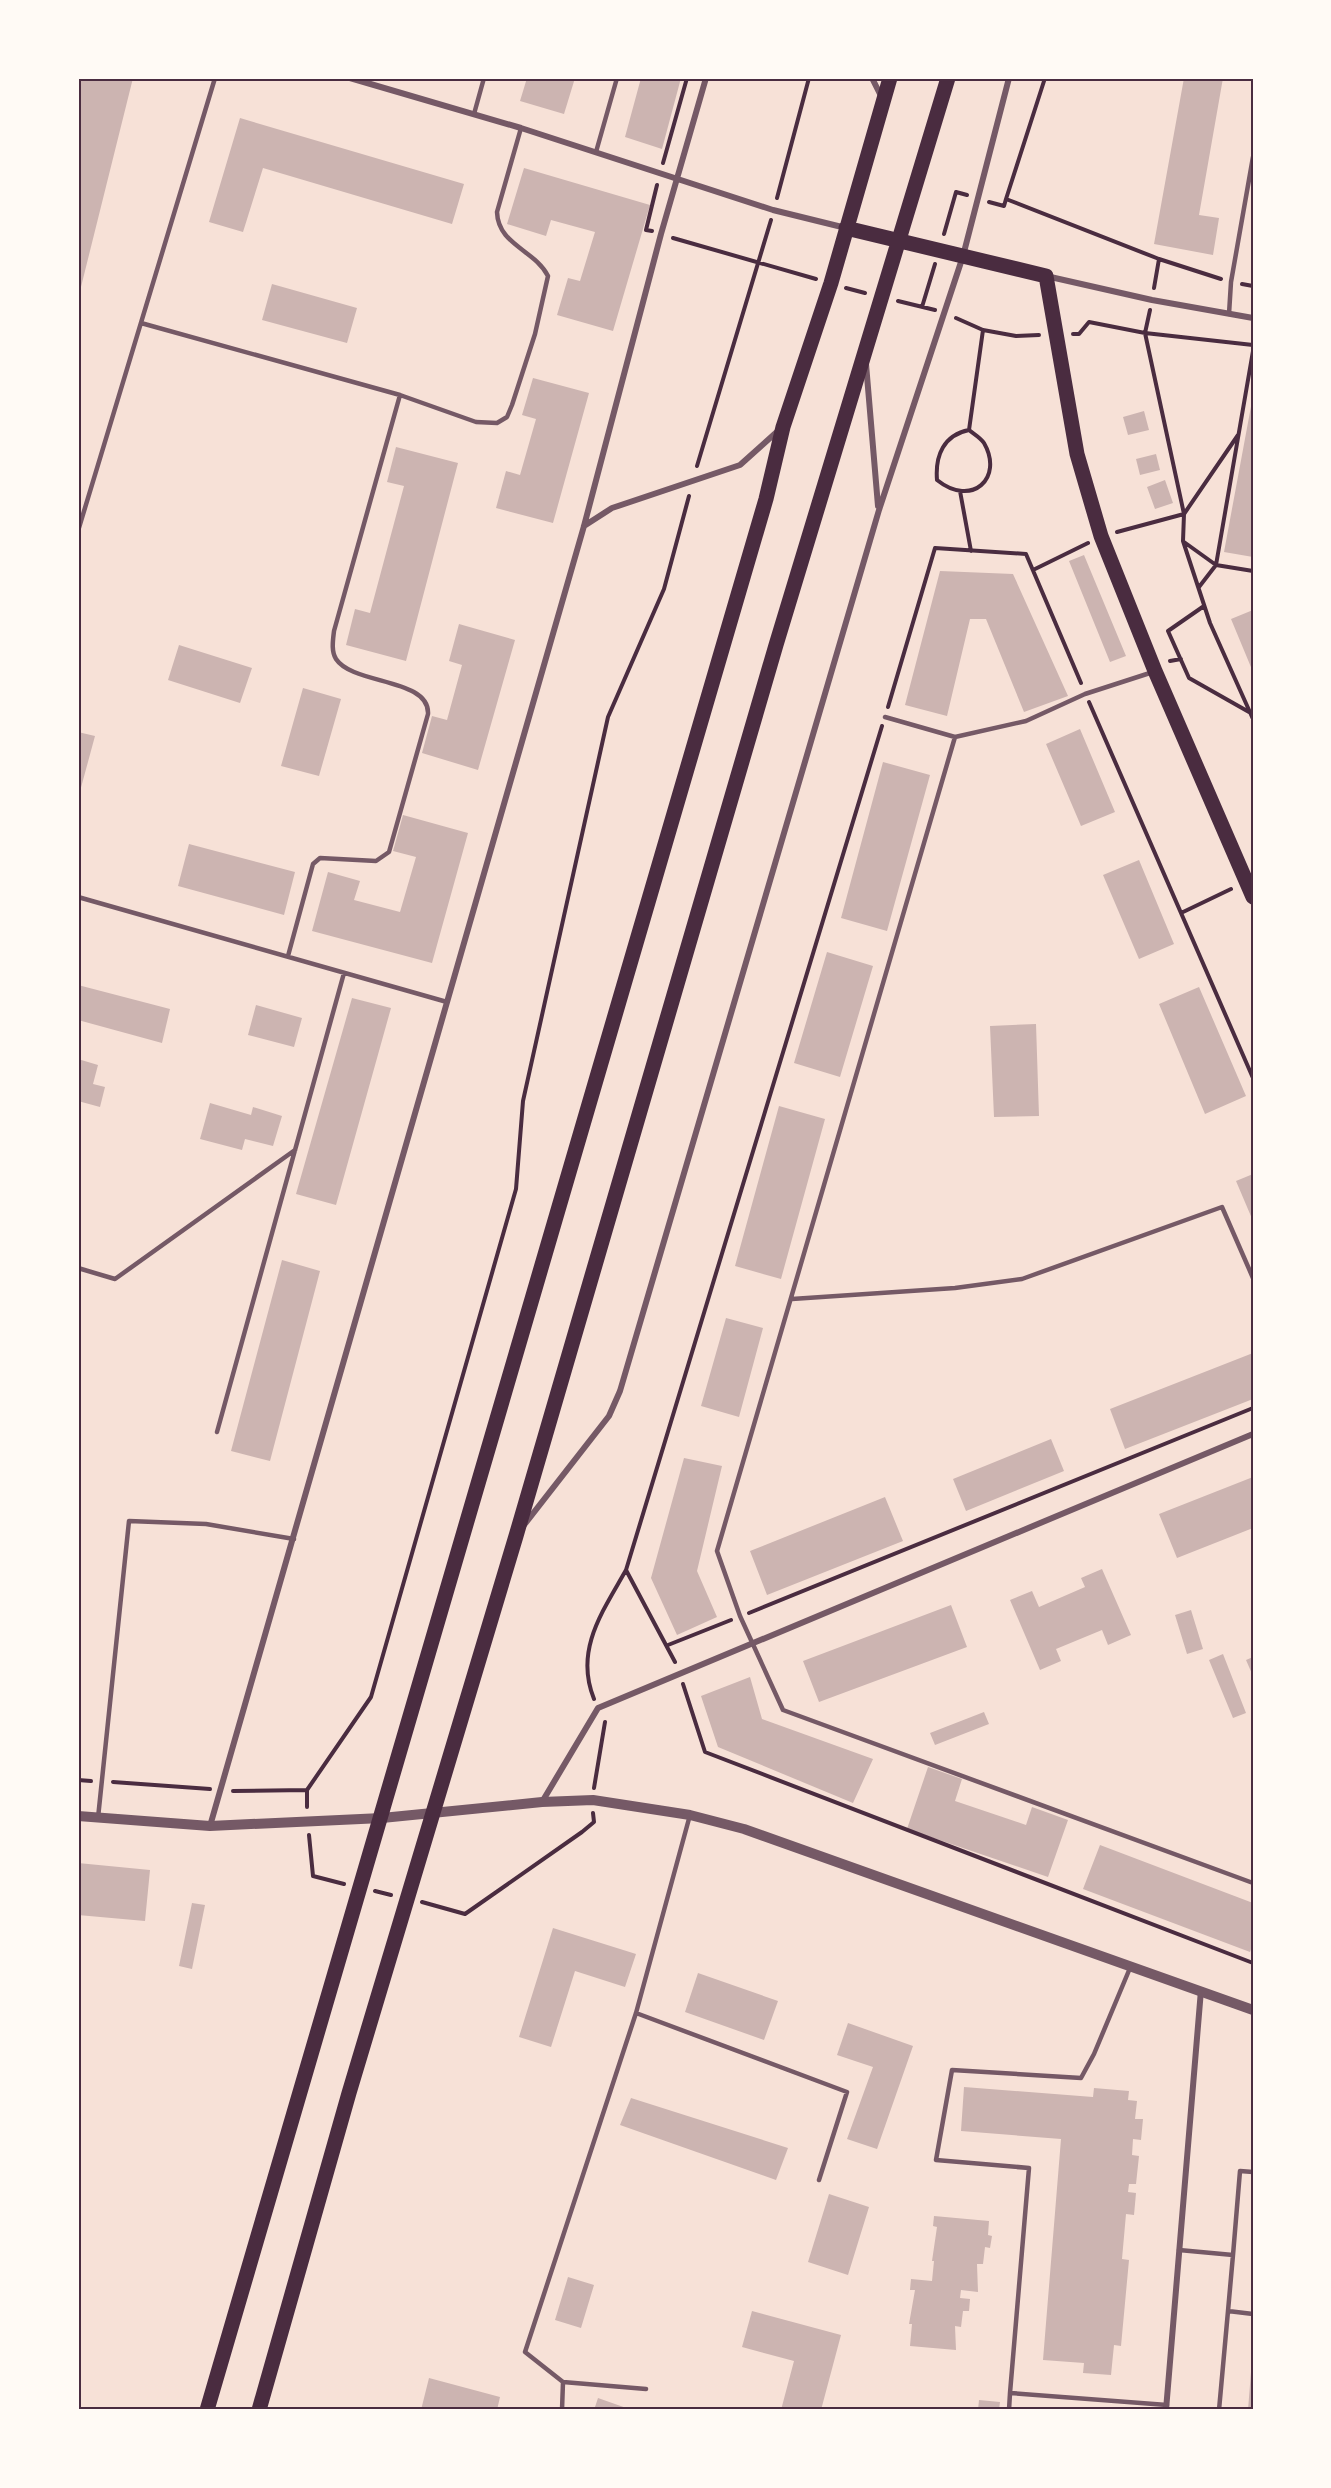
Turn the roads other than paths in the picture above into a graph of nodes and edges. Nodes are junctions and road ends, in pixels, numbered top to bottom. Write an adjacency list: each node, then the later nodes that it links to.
1 (215, 78): 22 (lane)
2 (351, 78): 11 (street)
3 (484, 78): 11 (lane)
4 (616, 78): 13 (lane)
5 (706, 78): 15 (street)
6 (872, 78): 10 (street)
7 (890, 78): 10 (main road)
8 (948, 78): 17 (main road)
9 (1009, 78): 18 (street)
10 (883, 100): 16 (main road)
11 (474, 114): 12 (street)
12 (521, 129): 13 (street); 24 (lane)
13 (596, 153): 15 (street)
14 (1253, 157): 20 (lane)
15 (676, 180): 16 (street); 27 (street)
16 (846, 228): 17 (main road); 25 (main road)
17 (898, 240): 18 (main road); 23 (main road)
18 (963, 256): 19 (main road); 26 (street)
19 (1046, 276): 20 (street); 29 (main road)
20 (1229, 315): 21 (street)
21 (1253, 318)
22 (141, 323): 24 (lane); 28 (lane)
23 (866, 354): 26 (street); 43 (main road)
24 (400, 395): 34 (lane)
25 (783, 426): 27 (street); 51 (main road)
26 (879, 510): 43 (street)
27 (584, 526): 36 (street)
28 (78, 531)
29 (1154, 668): 31 (lane); 33 (main road)
30 (885, 717): 31 (lane)
31 (956, 737): 40 (lane)
32 (78, 897): 34 (lane)
33 (1253, 897)
34 (288, 956): 35 (lane)
35 (344, 973): 36 (lane); 37 (lane)
36 (447, 1002): 44 (street)
37 (295, 1150): 38 (lane); 41 (lane)
38 (78, 1268)
39 (1253, 1278): 40 (lane)
40 (792, 1299): 45 (lane)
41 (218, 1431)
42 (1253, 1434): 45 (street)
43 (516, 1536): 47 (main road)
44 (294, 1539): 50 (lane); 52 (street)
45 (752, 1642): 46 (street); 53 (lane)
46 (542, 1802): 47 (street); 48 (street)
47 (433, 1814): 51 (street); 69 (main road)
48 (690, 1815): 54 (street); 57 (lane)
49 (78, 1816): 50 (street)
50 (98, 1818): 52 (street)
51 (382, 1818): 52 (street); 68 (main road)
52 (210, 1826)
53 (1253, 1883)
54 (1131, 1966): 55 (street); 66 (lane)
55 (1201, 1990): 56 (street); 60 (street)
56 (1253, 2010)
57 (636, 2013): 59 (lane); 64 (lane)
58 (1253, 2172): 61 (lane)
59 (819, 2180)
60 (1179, 2250): 61 (lane); 67 (street)
61 (1233, 2255): 62 (lane)
62 (1228, 2311): 63 (lane); 72 (lane)
63 (1253, 2314)
64 (563, 2382): 65 (lane); 70 (lane)
65 (646, 2389)
66 (1010, 2392): 67 (lane); 71 (lane)
67 (1167, 2408)
68 (207, 2410)
69 (259, 2410)
70 (562, 2410)
71 (1009, 2410)
72 (1219, 2410)

